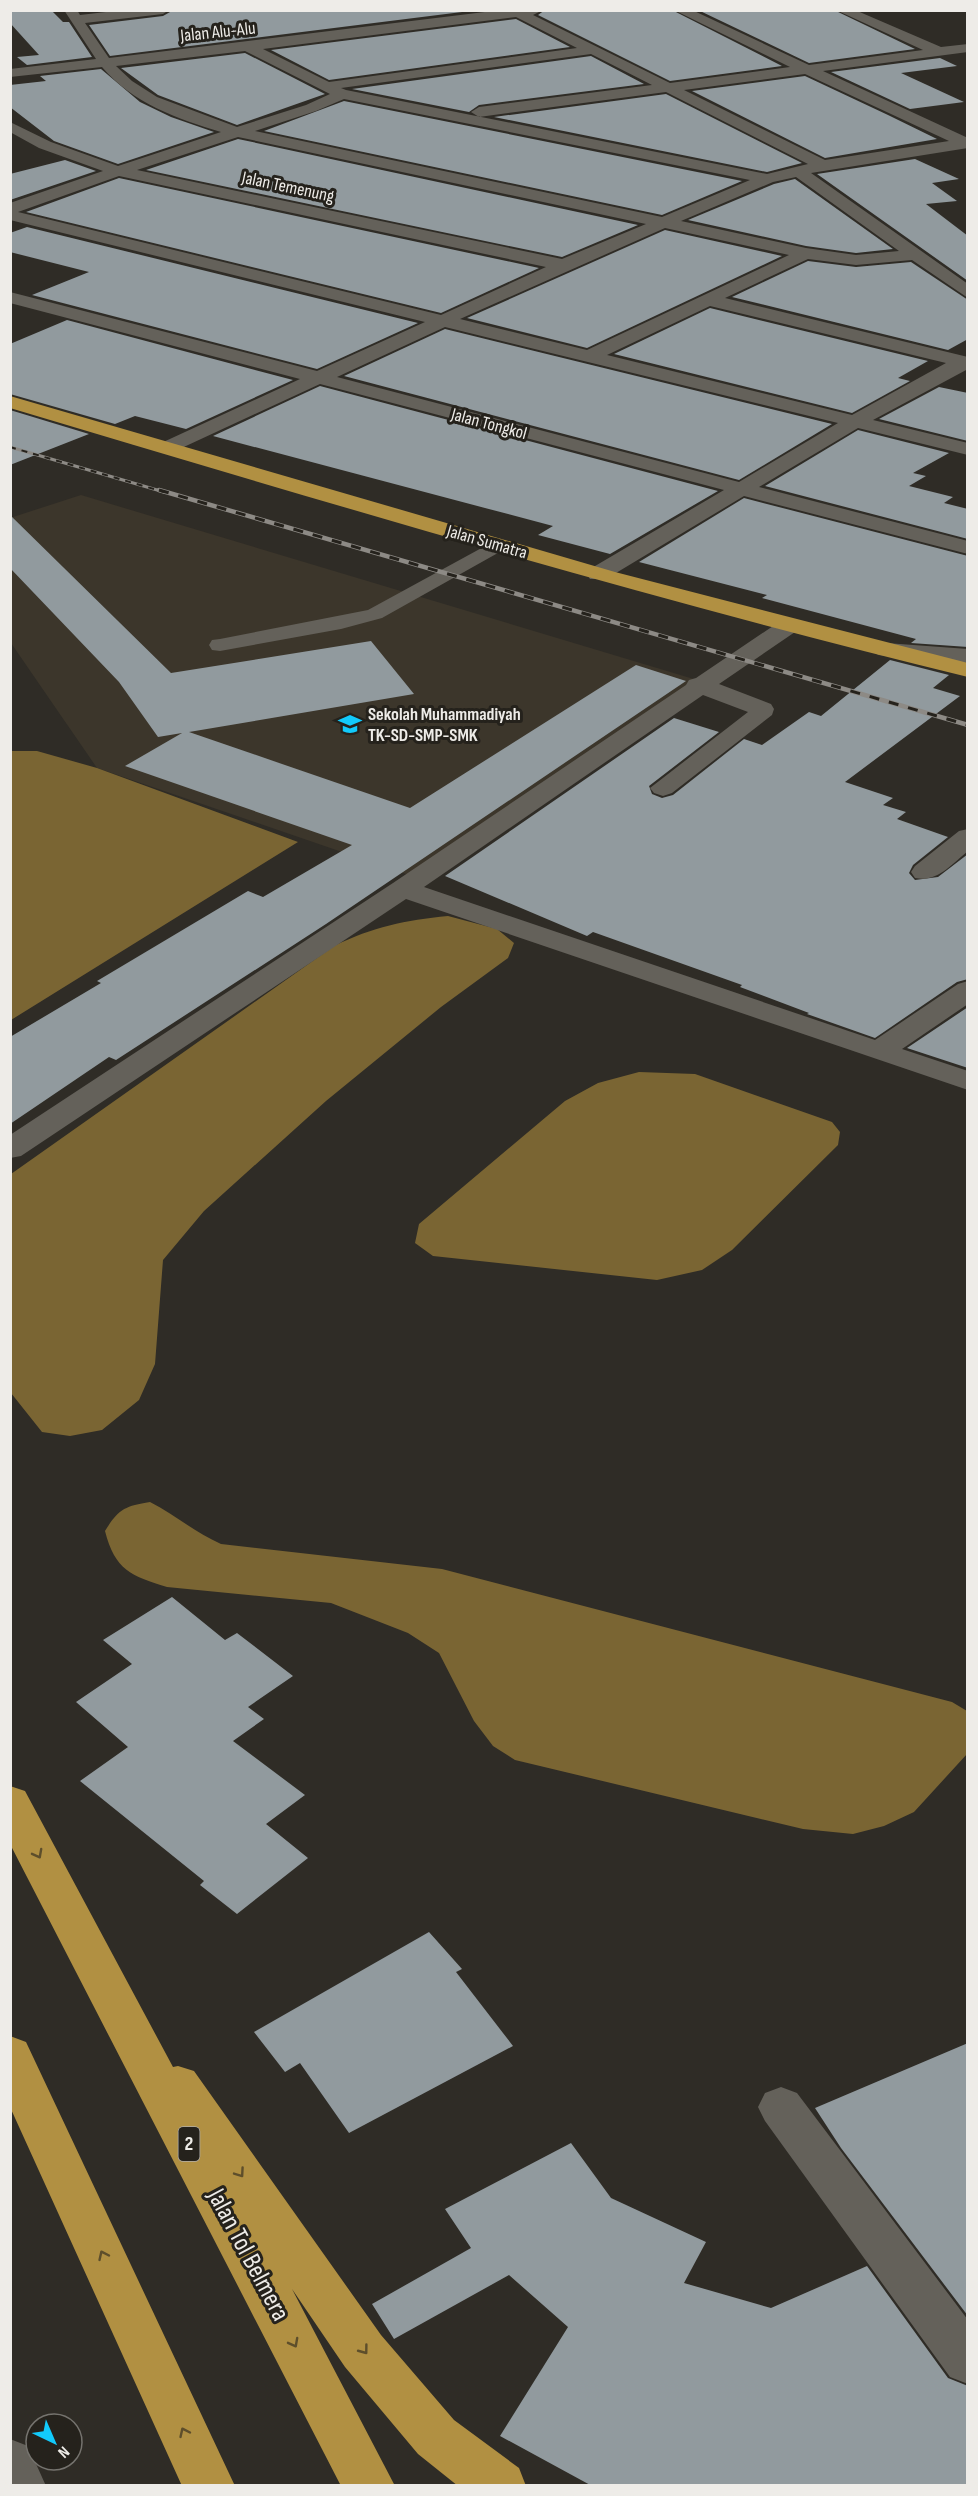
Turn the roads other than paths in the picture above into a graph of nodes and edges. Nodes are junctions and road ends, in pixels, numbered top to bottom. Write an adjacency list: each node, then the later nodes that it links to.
1 (163, 10): 6 (street)
2 (537, 10): 5 (street, Jalan Alu-Alu)
3 (680, 10): 13 (street)
4 (842, 10): 10 (street)
5 (515, 12): 7 (street, Jalan Alu-Alu); 9 (street)
6 (73, 15): 11 (street)
7 (247, 47): 11 (street, Jalan Alu-Alu); 15 (street)
8 (968, 48): 10 (street)
9 (592, 50): 15 (street); 16 (street)
10 (941, 52): 12 (street); 13 (street)
11 (105, 61): 14 (street, Jalan Alu-Alu); 20 (street)
12 (968, 63)
13 (806, 69): 16 (street); 21 (street)
14 (10, 73)
15 (325, 85): 17 (street)
16 (666, 88): 18 (street); 22 (street)
17 (342, 94): 18 (street); 20 (street)
18 (453, 116): 25 (street)
19 (10, 126): 24 (street, Jalan Temenung)
20 (237, 132): 24 (street); 28 (street)
21 (966, 143): 22 (street)
22 (823, 165): 23 (street)
23 (797, 170): 25 (street); 30 (street)
24 (118, 171): 26 (street); 31 (street, Jalan Temenung)
25 (766, 179): 28 (street)
26 (10, 209)
27 (10, 215): 35 (street)
28 (661, 222): 29 (street); 31 (street)
29 (806, 253): 30 (street); 34 (street)
30 (915, 255): 32 (street)
31 (564, 265): 35 (street)
32 (968, 293)
33 (10, 297): 38 (street, Jalan Tongkol)
34 (709, 300): 36 (street); 37 (street)
35 (443, 321): 36 (street); 38 (street)
36 (588, 357): 40 (street)
37 (965, 362): 40 (street)
38 (316, 378): 41 (street); 43 (street, Jalan Tongkol)
39 (10, 402): 41 (highway, Jalan Sumatra)
40 (852, 423): 42 (street); 43 (street)
41 (166, 448): 44 (highway, Jalan Sumatra)
42 (968, 449)
43 (738, 490): 45 (street, Jalan Tongkol); 46 (street)
44 (498, 545): 46 (highway, Jalan Sumatra); 48 (lane)
45 (968, 548)
46 (598, 574): 47 (highway, Jalan Sumatra)
47 (787, 627): 49 (highway, Jalan Sumatra); 52 (street)
48 (220, 645)
49 (882, 650): 50 (street); 51 (highway, Jalan Sumatra)
50 (968, 656)
51 (968, 670)
52 (698, 685): 53 (street); 56 (street)
53 (663, 788)
54 (968, 837): 55 (street)
55 (925, 872)
56 (403, 889): 58 (street); 60 (street)
57 (968, 990): 58 (street)
58 (880, 1050): 59 (street)
59 (968, 1081)
60 (10, 1149)
61 (10, 1802): 62 (highway, Jalan Tol Belmera / 2, one-way to 62)
62 (98, 1970): 69 (highway, Jalan Tol Belmera / 2, one-way to 69); 70 (highway, one-way to 70)
63 (10, 2055): 68 (highway, one-way to 63)
64 (781, 2107): 65 (street)
65 (968, 2361)
66 (10, 2464): 67 (street)
67 (20, 2486)
68 (209, 2486)
69 (369, 2486)
70 (500, 2486)

